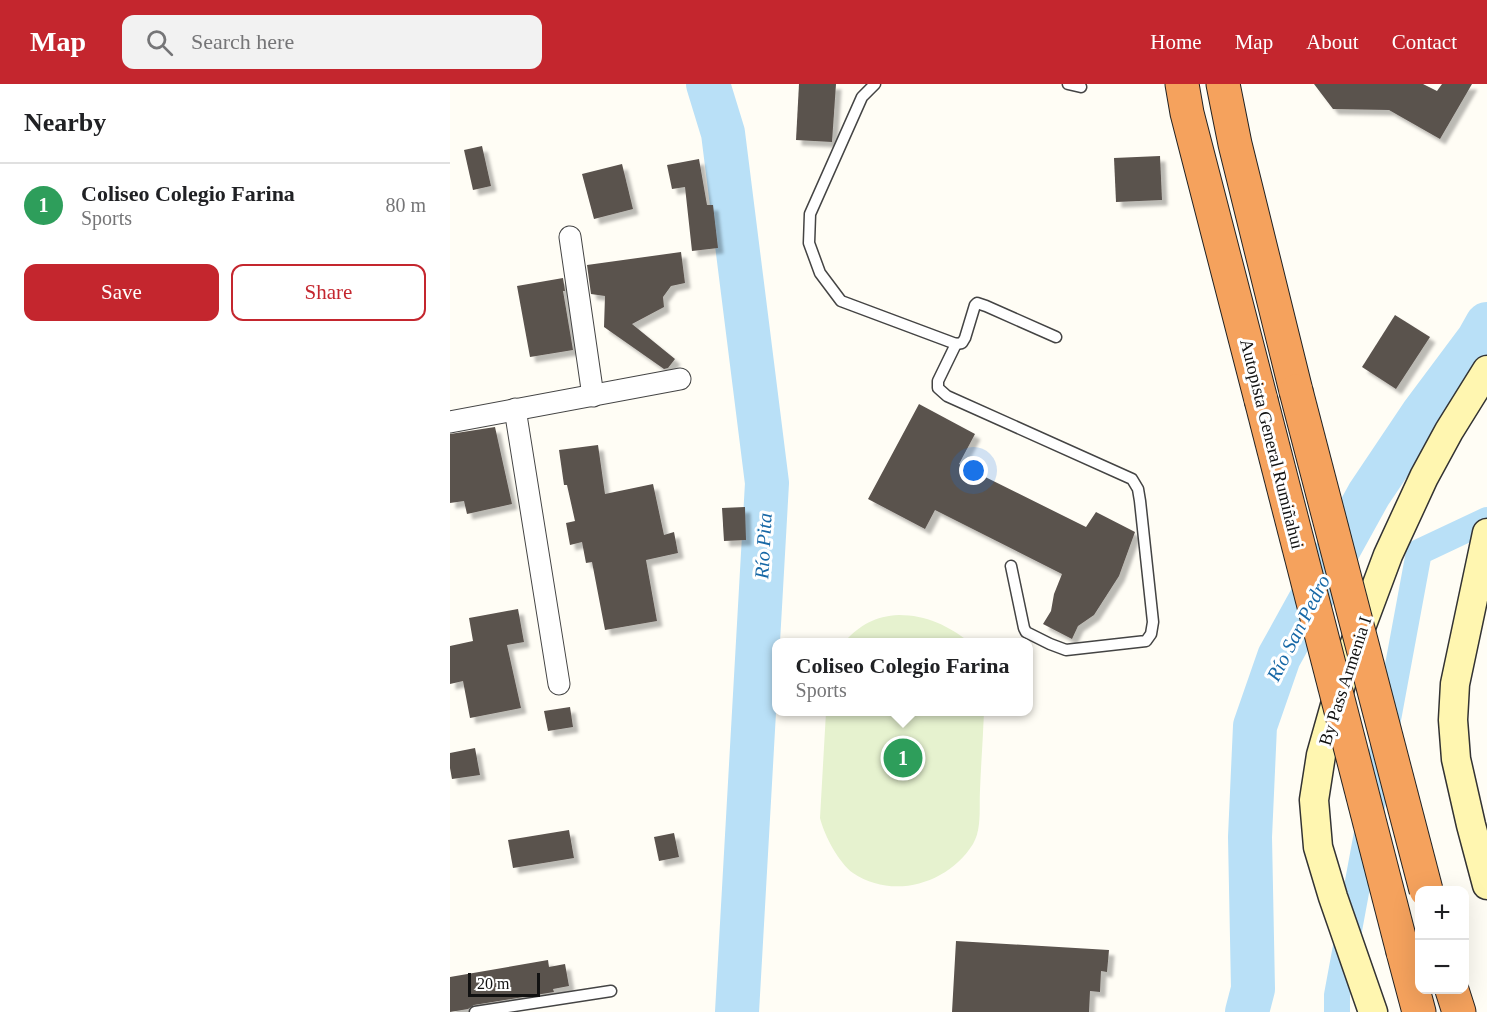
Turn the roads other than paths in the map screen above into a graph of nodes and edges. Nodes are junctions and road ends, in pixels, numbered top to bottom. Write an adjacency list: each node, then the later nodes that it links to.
1 (875, 84): 8 (lane)
2 (1068, 84): 5 (lane)
3 (1182, 84): 23 (highway, Autopista General Rumiñahui, bridge)
4 (1223, 84): 18 (highway, Autopista General Rumiñahui, bridge)
5 (1081, 87)
6 (570, 237): 11 (street)
7 (1056, 337): 8 (lane)
8 (956, 345): 15 (lane)
9 (1487, 370): 22 (main road, By Pass Armenia I)
10 (681, 379): 11 (street)
11 (593, 396): 12 (street)
12 (515, 409): 13 (street); 16 (street)
13 (450, 422)
14 (1487, 533): 17 (main road)
15 (1011, 566)
16 (560, 684)
17 (1487, 885)
18 (1425, 886)
19 (611, 991): 21 (lane)
20 (1453, 994): 24 (highway)
21 (475, 1012)
22 (1372, 1012)
23 (1419, 1012)
24 (1459, 1012)

